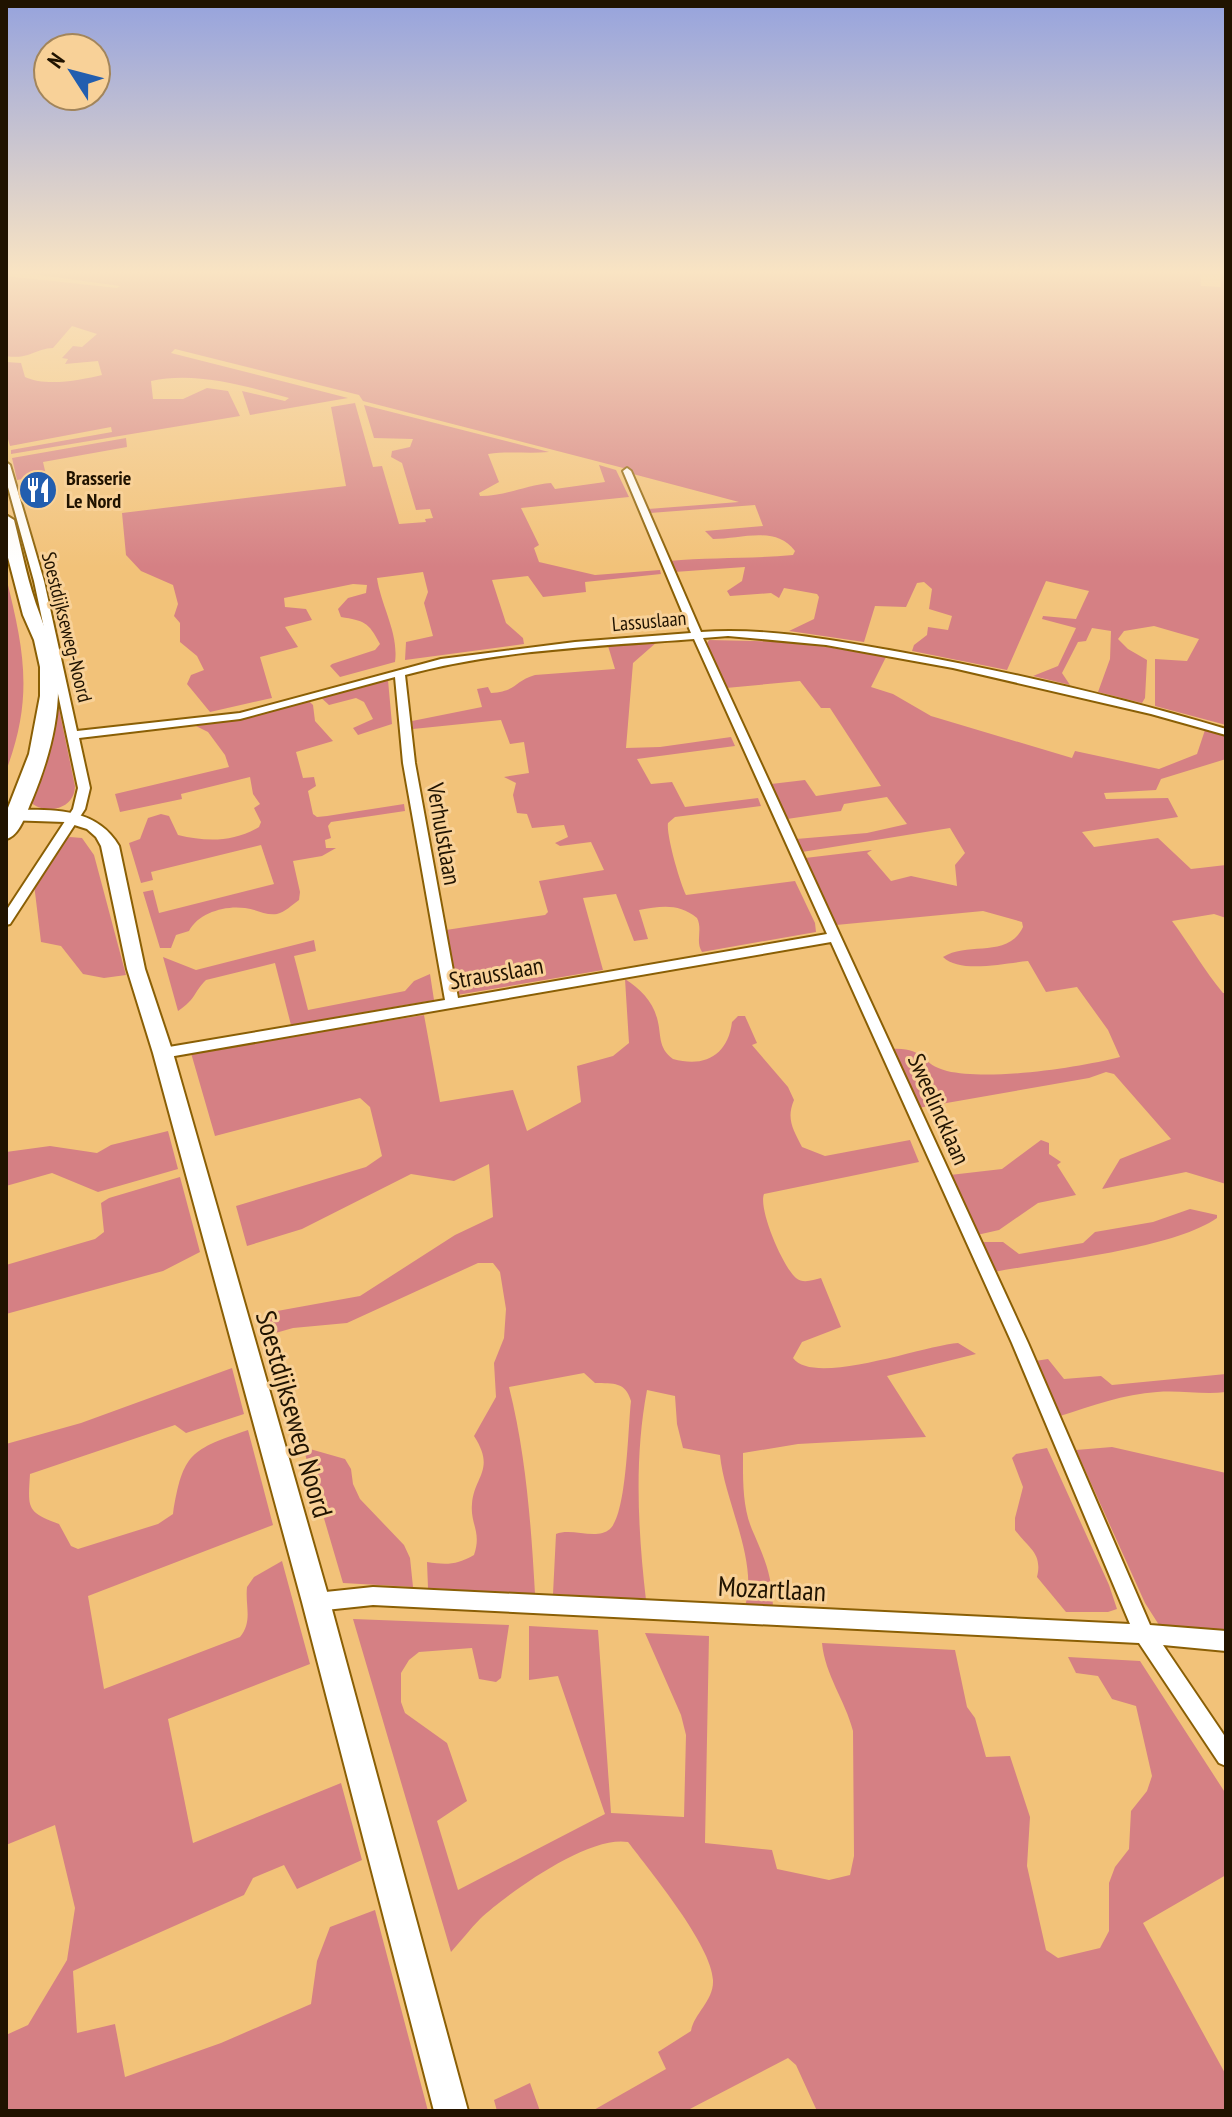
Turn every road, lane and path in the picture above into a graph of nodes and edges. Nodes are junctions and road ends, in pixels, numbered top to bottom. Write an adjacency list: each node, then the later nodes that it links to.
1 (6, 465): 7 (street, Soestdijkseweg-Noord)
2 (627, 471): 4 (street, Sweelincklaan)
3 (6, 520): 8 (main road)
4 (697, 635): 5 (street, Lassuslaan); 6 (street, Lassuslaan); 11 (street, Sweelincklaan)
5 (400, 672): 7 (street, Lassuslaan); 12 (street, Verhulstlaan)
6 (1226, 732)
7 (73, 735): 9 (street, Soestdijkseweg-Noord)
8 (8, 816): 9 (main road, Soestdijkseweg Noord)
9 (71, 819): 10 (street); 13 (main road, Soestdijkseweg Noord)
10 (6, 921)
11 (836, 937): 12 (street, Strausslaan); 15 (street, Sweelincklaan)
12 (452, 1003): 13 (street, Strausslaan)
13 (163, 1053): 14 (main road, Soestdijkseweg Noord)
14 (316, 1602): 15 (street, Mozartlaan); 18 (main road, Soestdijkseweg Noord)
15 (1144, 1634): 16 (street, Mozartlaan); 17 (street, Sweelincklaan)
16 (1226, 1641)
17 (1226, 1756)
18 (451, 2111)

